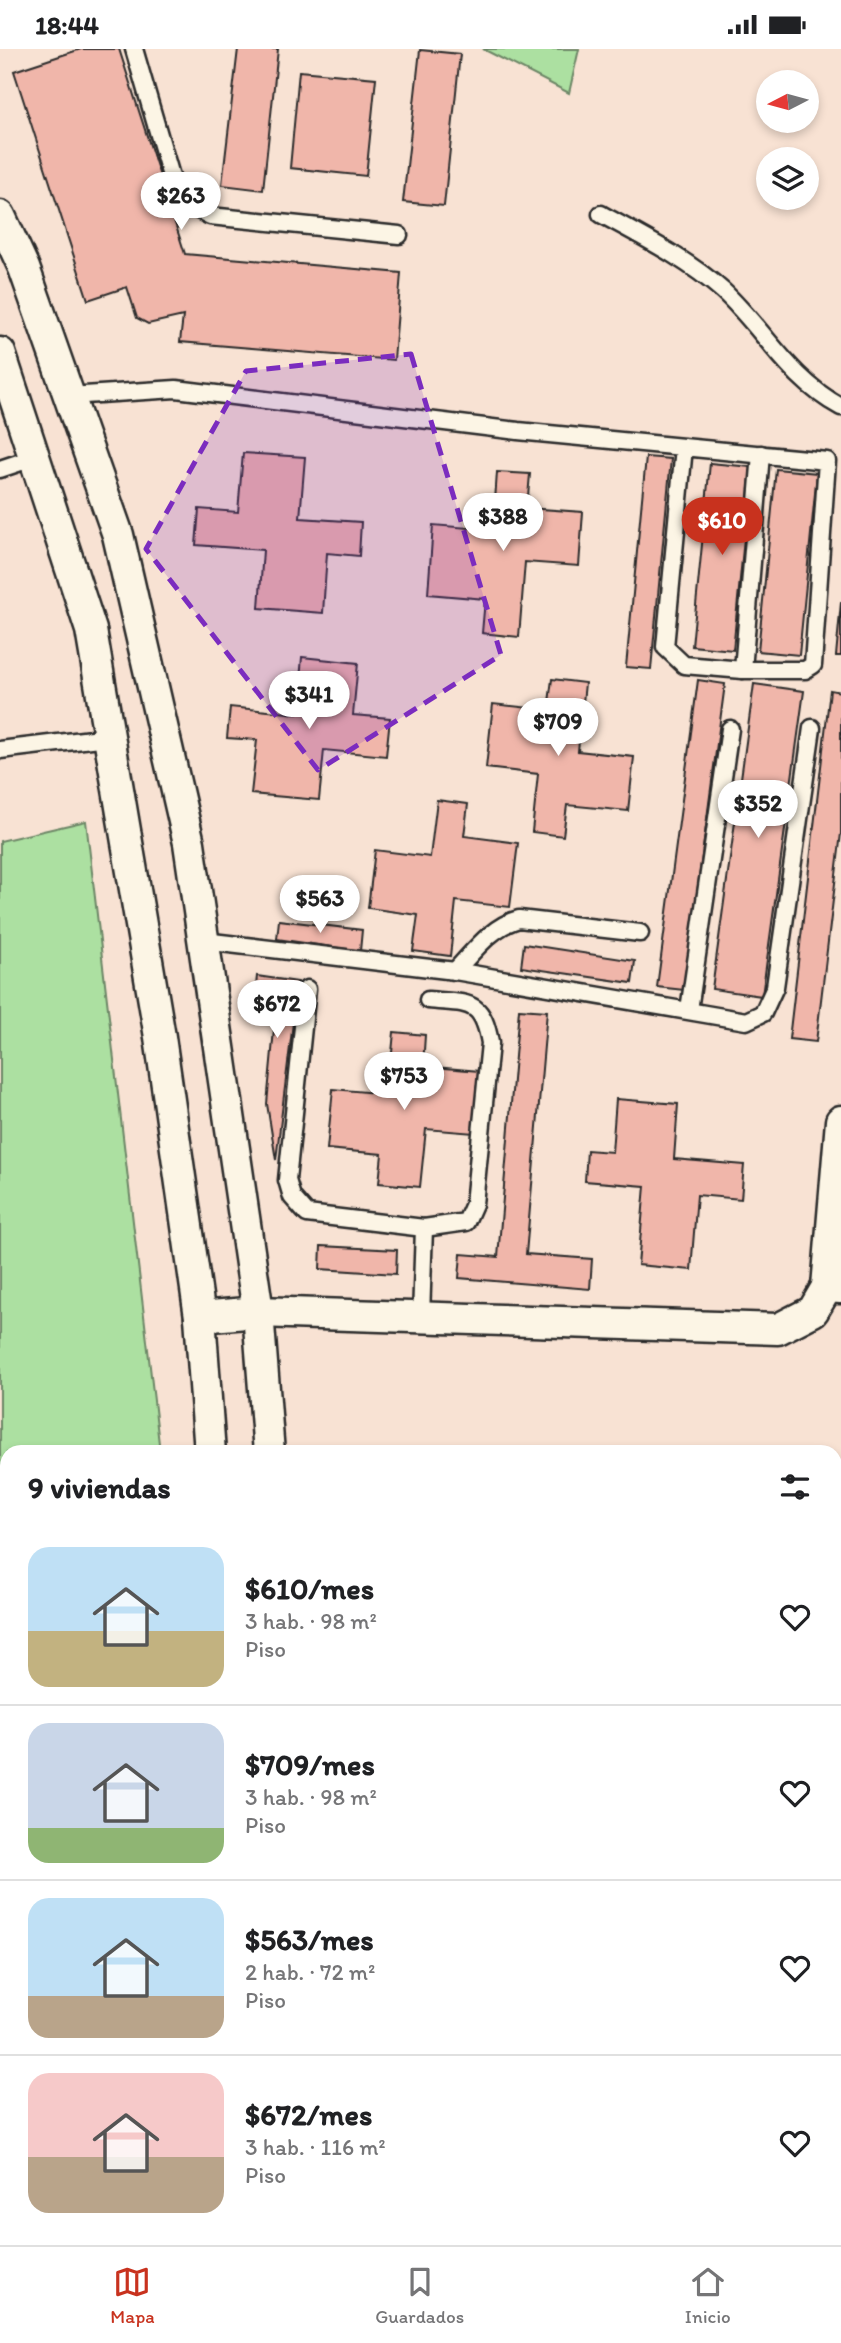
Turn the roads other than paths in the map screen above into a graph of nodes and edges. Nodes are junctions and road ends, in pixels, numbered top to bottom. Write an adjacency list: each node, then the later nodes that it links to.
1 (134, 49): 4 (lane)
2 (601, 214): 7 (lane)
3 (0, 216): 6 (street)
4 (399, 236)
5 (0, 353): 10 (street)
6 (69, 396): 8 (lane); 18 (street)
7 (841, 407)
8 (684, 447): 9 (lane); 12 (lane)
9 (761, 454): 12 (lane); 12 (lane)
10 (33, 458): 11 (lane); 15 (street)
11 (0, 469)
12 (743, 670)
13 (812, 728): 22 (lane)
14 (730, 729): 22 (lane)
15 (108, 737): 16 (lane); 27 (street)
16 (0, 750)
17 (640, 933): 19 (lane)
18 (204, 941): 19 (lane); 26 (street)
19 (455, 971): 22 (lane)
20 (307, 989): 24 (lane)
21 (428, 1000): 24 (lane)
22 (689, 1010)
23 (841, 1121): 25 (street)
24 (424, 1228): 28 (lane)
25 (834, 1288): 28 (street)
26 (258, 1312): 27 (street); 28 (street); 30 (street)
27 (200, 1317): 29 (street)
28 (421, 1317)
29 (209, 1445)
30 (268, 1445)

